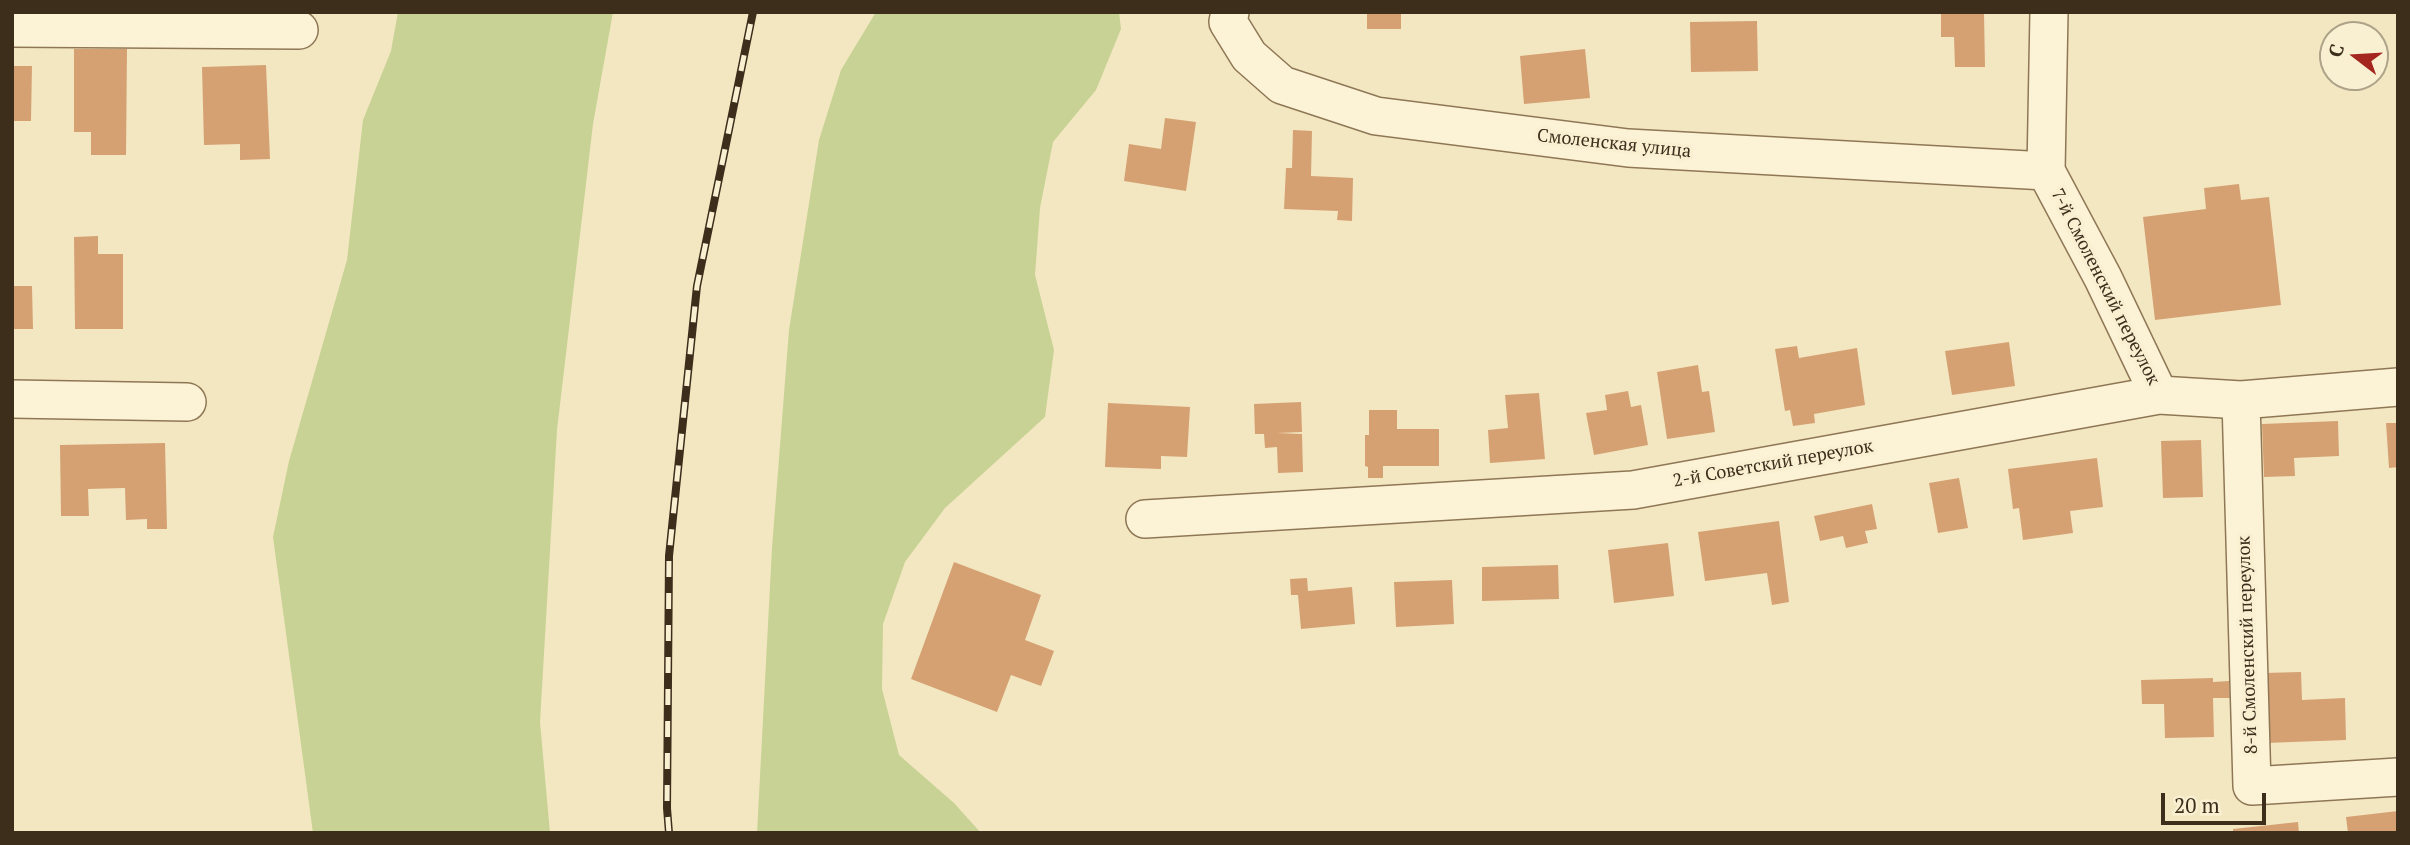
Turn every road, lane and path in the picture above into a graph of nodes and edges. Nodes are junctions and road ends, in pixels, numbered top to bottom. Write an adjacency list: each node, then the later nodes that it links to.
1 (1230, 12): 5 (street, Смоленская улица)
2 (2049, 12): 5 (street, 7-й Смоленский переулок)
3 (12, 28): 4 (street)
4 (299, 30)
5 (2046, 171): 7 (street, 7-й Смоленский переулок)
6 (2398, 387): 9 (street, 2-й Советский переулок)
7 (2159, 395): 9 (street, 2-й Советский переулок); 11 (street, 2-й Советский переулок)
8 (12, 399): 10 (street)
9 (2241, 400): 12 (street, 8-й Смоленский переулок)
10 (187, 402)
11 (1145, 519)
12 (2398, 777)

